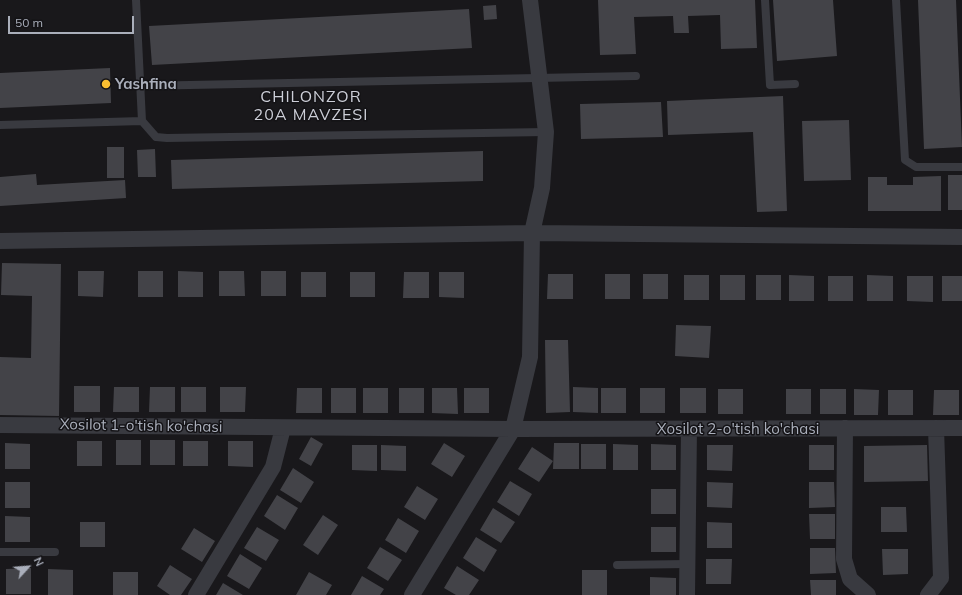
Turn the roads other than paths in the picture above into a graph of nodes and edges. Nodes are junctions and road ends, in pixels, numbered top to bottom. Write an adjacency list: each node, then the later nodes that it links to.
1 (136, 0): 8 (lane)
2 (530, 0): 6 (street)
3 (765, 0): 7 (lane)
4 (896, 0): 12 (lane)
5 (636, 76): 6 (lane)
6 (539, 77): 8 (lane); 11 (street)
7 (795, 84)
8 (140, 86): 9 (lane)
9 (142, 121): 10 (lane); 11 (lane)
10 (0, 125)
11 (546, 132): 13 (street)
12 (962, 167)
13 (532, 233): 14 (street); 15 (street); 21 (street)
14 (962, 237)
15 (0, 241)
16 (0, 425): 17 (street, Xosilot 1-o'tish ko'chasi)
17 (283, 428): 21 (street, Xosilot 1-o'tish ko'chasi); 27 (street)
18 (845, 428): 19 (street, Xosilot 2-o'tish ko'chasi); 22 (street, Xosilot 2-o'tish ko'chasi); 30 (street)
19 (936, 428): 20 (street, Xosilot 2-o'tish ko'chasi); 31 (street)
20 (962, 428)
21 (514, 429): 22 (street, Xosilot 2-o'tish ko'chasi); 28 (street)
22 (688, 429): 25 (street)
23 (0, 552): 24 (lane)
24 (55, 552)
25 (687, 564): 26 (lane); 29 (street)
26 (617, 565)
27 (196, 595)
28 (412, 595)
29 (687, 595)
30 (868, 595)
31 (928, 595)

